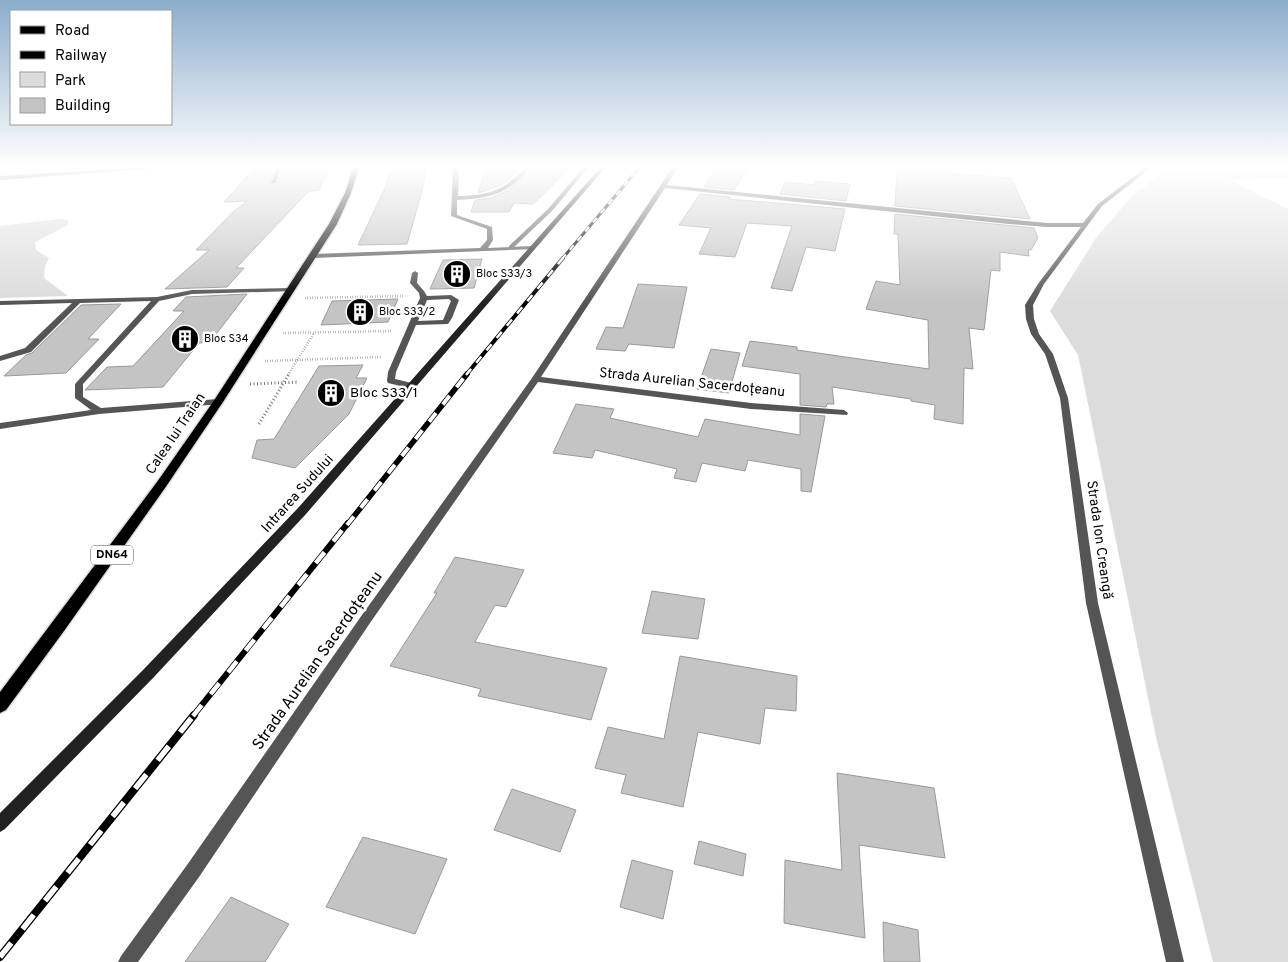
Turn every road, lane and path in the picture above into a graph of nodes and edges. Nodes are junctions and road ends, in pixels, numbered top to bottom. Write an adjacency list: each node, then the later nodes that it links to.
1 (338, 213): 12 (main road, Calea lui Traian / DN64)
2 (454, 213): 10 (street)
3 (547, 213): 9 (street)
4 (564, 213): 11 (street, Intrarea Sudului)
5 (645, 213): 27 (street, Strada Aurelian Sacerdoțeanu)
6 (921, 213): 8 (street)
7 (1094, 213): 8 (street, Strada Ion Creangă)
8 (1084, 225): 40 (street, Strada Ion Creangă)
9 (511, 247): 10 (street); 11 (street)
10 (483, 248): 12 (street)
11 (533, 248): 31 (street, Intrarea Sudului)
12 (313, 256): 14 (main road, Calea lui Traian / DN64)
13 (415, 272): 15 (street)
14 (290, 290): 16 (main road, Calea lui Traian / DN64); 17 (street)
15 (423, 296): 16 (path); 20 (street); 20 (street)
16 (284, 299): 22 (main road, Calea lui Traian / DN64)
17 (157, 300): 18 (street); 33 (street)
18 (78, 301): 19 (street); 24 (street)
19 (0, 303)
20 (411, 327): 21 (path); 23 (street)
21 (314, 332): 22 (path); 25 (path)
22 (262, 334): 26 (main road, Calea lui Traian / DN64)
23 (399, 356): 25 (path); 31 (street)
24 (0, 360)
25 (298, 360): 26 (path); 29 (path)
26 (244, 361): 30 (main road, Calea lui Traian / DN64)
27 (536, 379): 34 (street, Strada Aurelian Sacerdoțeanu); 39 (street, Strada Aurelian Sacerdoțeanu)
28 (299, 382): 29 (path)
29 (284, 383): 30 (path); 35 (path)
30 (229, 384): 32 (main road, Calea lui Traian / DN64)
31 (413, 386): 38 (street, Intrarea Sudului)
32 (218, 402): 33 (street); 37 (main road, Calea lui Traian / DN64)
33 (99, 411): 36 (street)
34 (844, 414)
35 (259, 424)
36 (0, 426)
37 (0, 705)
38 (0, 824)
39 (127, 962)
40 (1175, 962)

